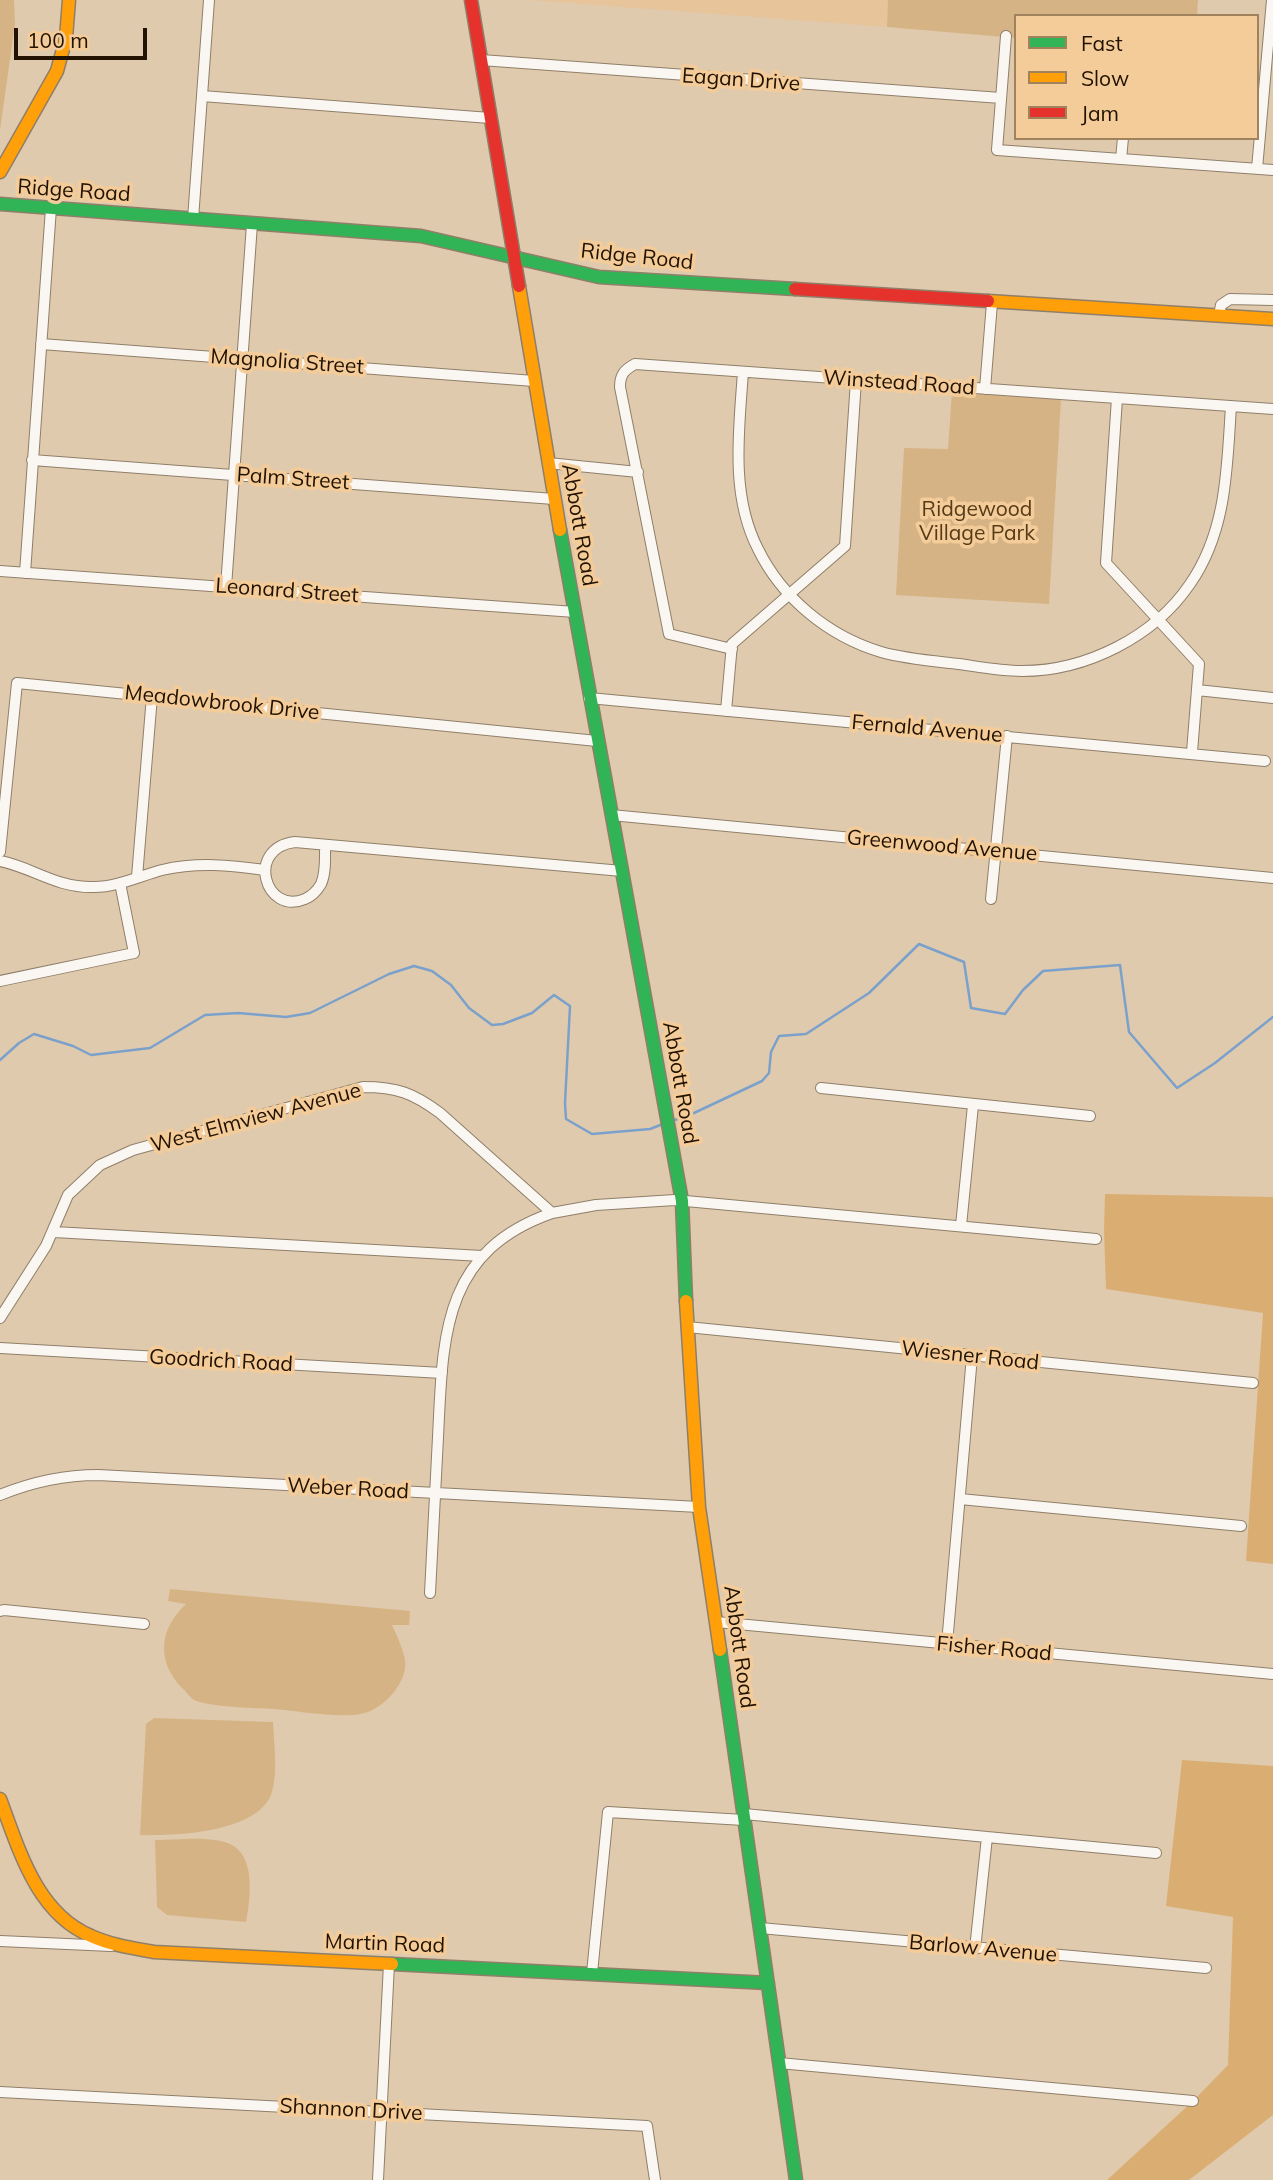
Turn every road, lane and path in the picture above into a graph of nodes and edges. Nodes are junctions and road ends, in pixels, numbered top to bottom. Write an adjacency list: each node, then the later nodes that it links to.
1 (69, 0): 14 (street)
2 (209, 0): 7 (street)
3 (471, 0): 6 (street, Abbott Road)
4 (1272, 0): 12 (street)
5 (1006, 36): 8 (street)
6 (481, 60): 8 (street, Eagan Drive); 9 (street, Abbott Road)
7 (202, 96): 9 (street); 17 (street)
8 (1000, 98): 11 (street)
9 (491, 118): 19 (street, Abbott Road)
10 (1123, 140): 11 (street)
11 (1121, 159): 12 (street)
12 (1257, 169): 13 (street)
13 (1273, 170)
14 (0, 172)
15 (0, 204): 16 (street, Ridge Road)
16 (51, 208): 17 (street, Ridge Road); 24 (street)
17 (193, 219): 18 (street, Ridge Road)
18 (252, 224): 19 (street, Ridge Road); 25 (street)
19 (513, 257): 21 (street, Ridge Road); 28 (street, Abbott Road)
20 (1273, 300): 22 (street)
21 (992, 303): 22 (street, Ridge Road); 29 (street)
22 (1219, 315): 23 (street, Ridge Road)
23 (1273, 319)
24 (41, 344): 25 (street, Magnolia Street); 33 (street)
25 (242, 359): 28 (street, Magnolia Street); 36 (street)
26 (743, 372): 27 (street, Winstead Road); 35 (street, Winstead Road); 41 (street)
27 (856, 380): 29 (street, Winstead Road); 41 (street)
28 (534, 381): 34 (street, Abbott Road)
29 (985, 389): 30 (street, Winstead Road)
30 (1117, 398): 31 (street, Winstead Road); 43 (street)
31 (1231, 405): 32 (street, Winstead Road); 43 (street)
32 (1273, 409)
33 (32, 460): 36 (street, Palm Street); 39 (street)
34 (548, 463): 35 (street); 37 (street, Abbott Road)
35 (637, 469): 44 (street)
36 (233, 475): 37 (street, Palm Street); 40 (street)
37 (554, 499): 42 (street, Abbott Road)
38 (0, 571): 39 (street, Leonard Street)
39 (25, 573): 40 (street, Leonard Street)
40 (226, 587): 42 (street, Leonard Street)
41 (789, 595): 43 (street); 44 (street)
42 (575, 612): 48 (street, Abbott Road)
43 (1157, 619): 45 (street)
44 (732, 649): 49 (street)
45 (1197, 690): 46 (street); 52 (street)
46 (1272, 694)
47 (152, 696): 51 (street, Meadowbrook Drive); 56 (street, Meadowbrook Drive); 61 (street)
48 (589, 698): 49 (street, Fernald Avenue); 51 (street, Abbott Road)
49 (726, 711): 50 (street, Fernald Avenue)
50 (1007, 736): 52 (street, Fernald Avenue); 57 (street)
51 (597, 741): 54 (street, Abbott Road)
52 (1192, 752): 53 (street, Fernald Avenue)
53 (1265, 761)
54 (611, 815): 57 (street, Greenwood Avenue); 60 (street, Abbott Road)
55 (325, 846): 59 (street); 59 (street); 60 (street)
56 (0, 852)
57 (996, 852): 62 (street, Greenwood Avenue); 64 (street)
58 (0, 861): 63 (street)
59 (265, 870): 61 (street)
60 (622, 871): 69 (street, Abbott Road)
61 (137, 877): 63 (street)
62 (1273, 878)
63 (120, 883): 65 (street)
64 (991, 899)
65 (0, 981)
66 (821, 1088): 67 (street)
67 (973, 1105): 68 (street); 71 (street)
68 (1090, 1116)
69 (682, 1201): 70 (street); 71 (street); 76 (street, Abbott Road)
70 (552, 1213): 72 (street, West Elmview Avenue); 74 (street)
71 (961, 1226): 73 (street)
72 (54, 1232): 74 (street); 75 (street, West Elmview Avenue)
73 (1096, 1239)
74 (482, 1256): 79 (street)
75 (0, 1318)
76 (687, 1327): 78 (street, Wiesner Road); 84 (street, Abbott Road)
77 (0, 1348): 79 (street, Goodrich Road)
78 (972, 1356): 80 (street, Wiesner Road); 83 (street)
79 (442, 1373): 81 (street)
80 (1253, 1383)
81 (435, 1493): 82 (street, Weber Road); 84 (street, Weber Road); 86 (street)
82 (0, 1495)
83 (960, 1499): 85 (street); 90 (street)
84 (699, 1507): 88 (street, Abbott Road)
85 (1241, 1526)
86 (430, 1593)
87 (0, 1611): 89 (street)
88 (716, 1622): 90 (street, Fisher Road); 93 (street, Abbott Road)
89 (144, 1623)
90 (947, 1644): 91 (street, Fisher Road)
91 (1273, 1674)
92 (0, 1799): 98 (street)
93 (744, 1817): 94 (street); 96 (street, Abbott Road); 102 (street)
94 (986, 1837): 95 (street); 99 (street)
95 (1156, 1853)
96 (760, 1928): 99 (street, Barlow Avenue); 103 (street, Abbott Road)
97 (0, 1941): 98 (street, Martin Road)
98 (113, 1947): 100 (street, Martin Road)
99 (975, 1948): 101 (street, Barlow Avenue)
100 (389, 1964): 102 (street, Martin Road); 107 (street)
101 (1206, 1968)
102 (592, 1973): 103 (street, Martin Road)
103 (768, 1983): 104 (street, Abbott Road)
104 (779, 2063): 106 (street); 110 (street, Abbott Road)
105 (0, 2092): 107 (street, Shannon Drive)
106 (1193, 2101)
107 (381, 2111): 108 (street); 109 (street, Shannon Drive)
108 (378, 2180)
109 (655, 2180)
110 (796, 2180)

